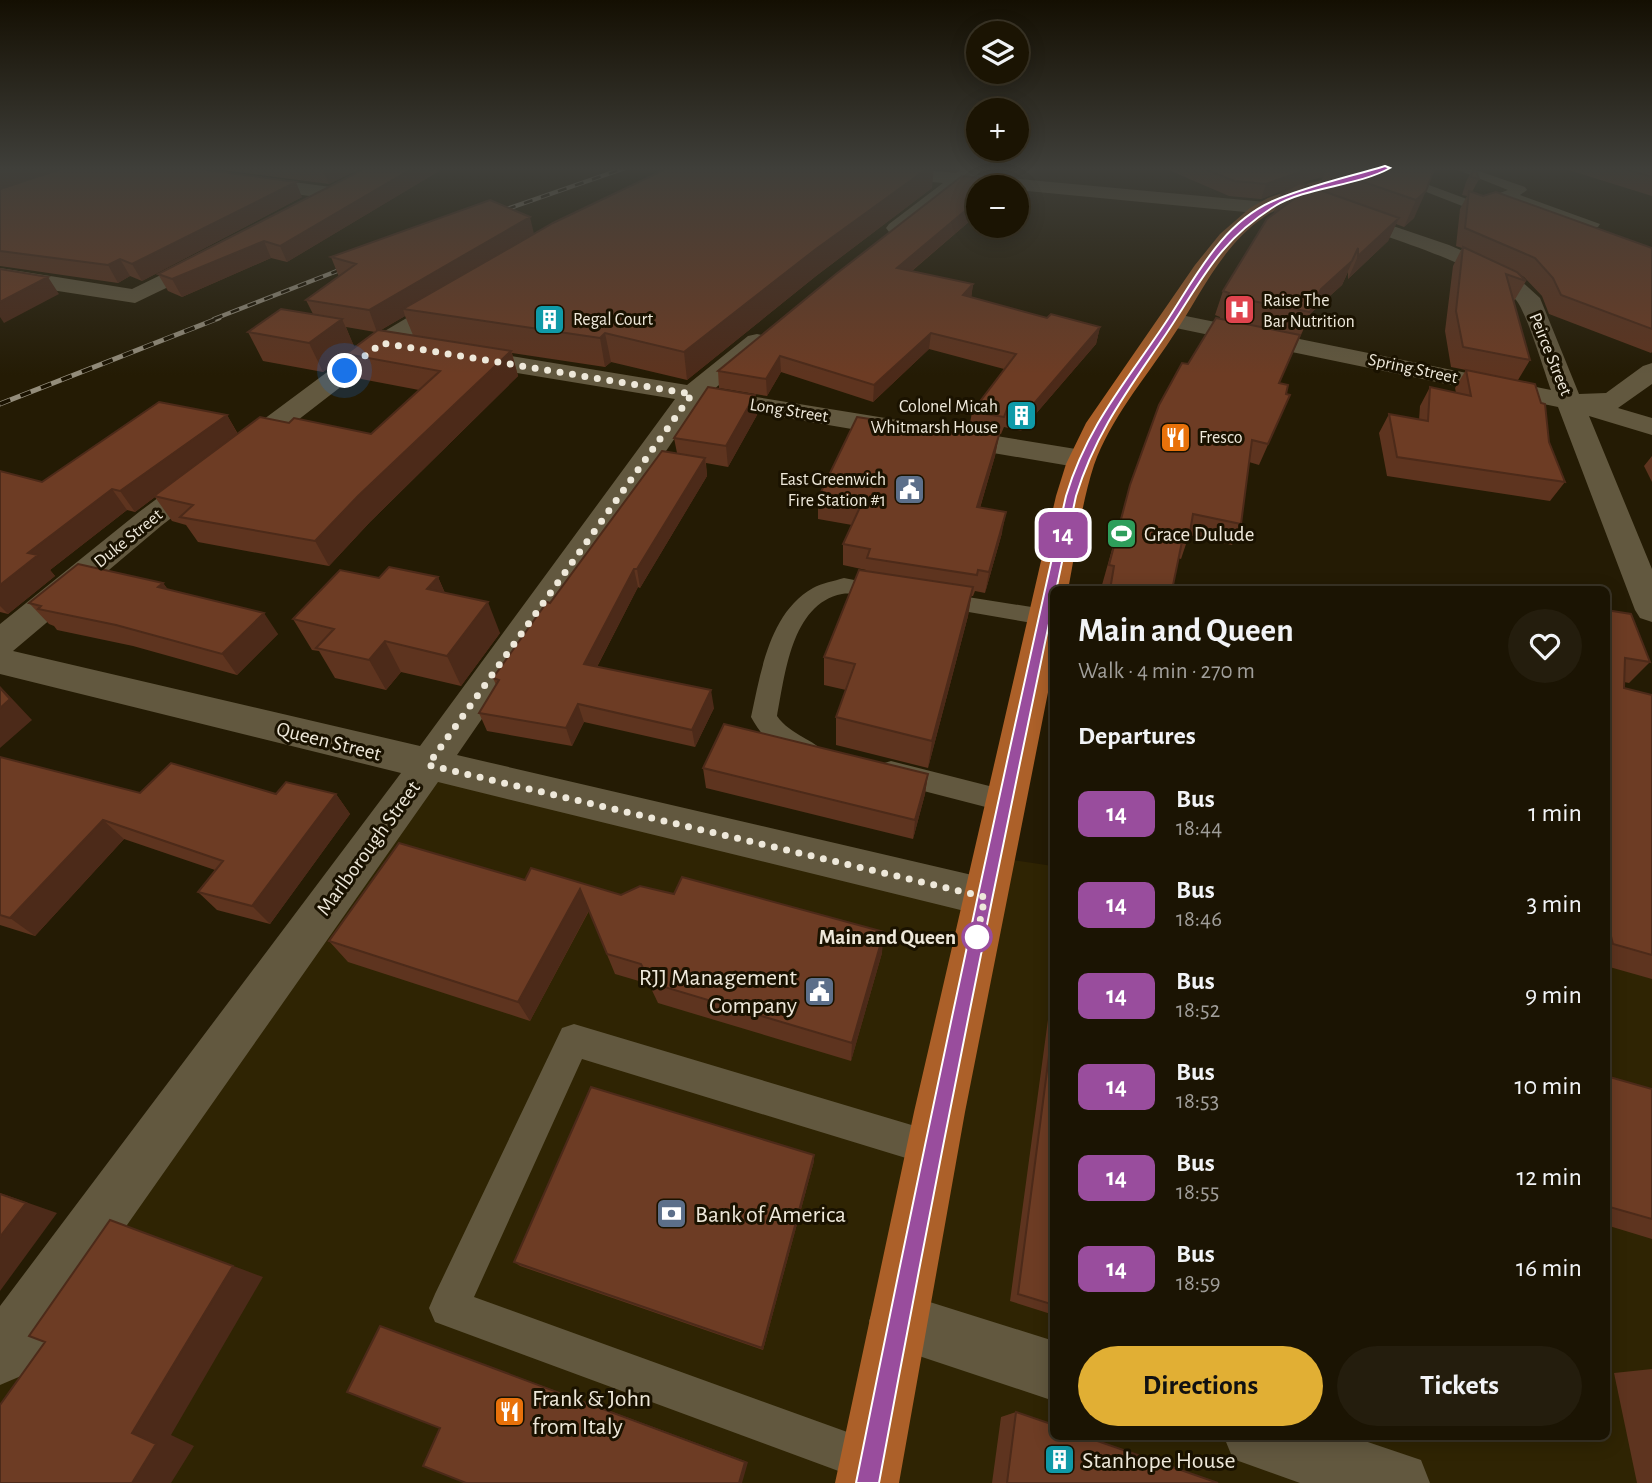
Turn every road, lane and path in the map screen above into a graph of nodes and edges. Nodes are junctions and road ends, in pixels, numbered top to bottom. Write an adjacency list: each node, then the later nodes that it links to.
1 (884, 237): 4 (street)
2 (1230, 237): 8 (main road)
3 (1393, 237): 14 (street, Peirce Street)
4 (878, 242)
5 (228, 249): 6 (street)
6 (0, 275)
7 (480, 284): 11 (street, Duke Street)
8 (1171, 320): 14 (street, Spring Street); 16 (main road)
9 (772, 328): 13 (street, Marlborough Street)
10 (349, 337): 11 (street, Long Street)
11 (382, 343): 13 (street, Long Street); 20 (street, Duke Street)
12 (1652, 371): 14 (street)
13 (692, 394): 16 (street, Long Street); 23 (street, Marlborough Street)
14 (1571, 402): 15 (street, Spring Street); 19 (street, Peirce Street)
15 (1652, 427)
16 (1082, 459): 17 (main road)
17 (1052, 586)
18 (1050, 598): 22 (lane); 25 (main road)
19 (1652, 610)
20 (0, 643)
21 (0, 661): 23 (street, Queen Street)
22 (834, 758)
23 (428, 765): 26 (street, Queen Street); 29 (street, Marlborough Street)
24 (874, 768): 25 (lane)
25 (1005, 801): 26 (main road)
26 (985, 897): 27 (main road)
27 (932, 1148): 28 (main road); 32 (lane)
28 (898, 1321): 30 (street); 32 (main road)
29 (0, 1355)
30 (1050, 1370)
31 (1264, 1440): 33 (street)
32 (869, 1472)
33 (1398, 1483)

